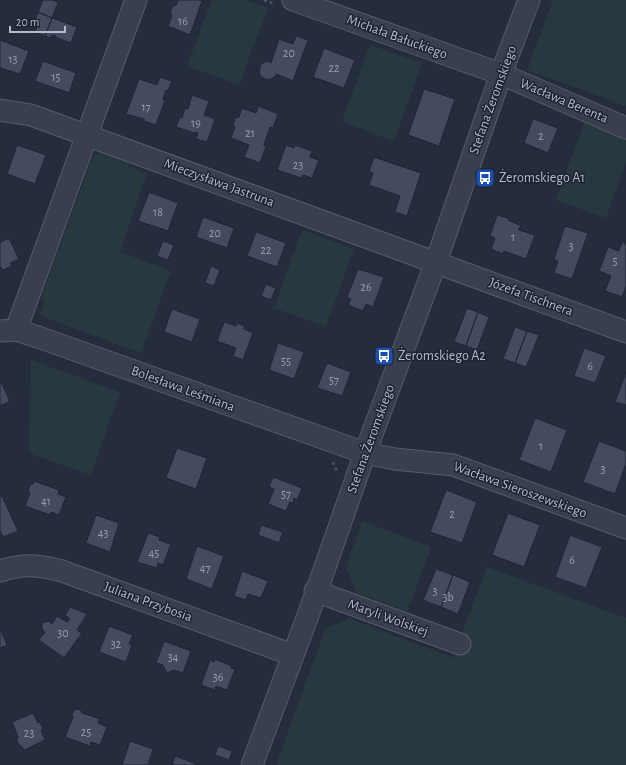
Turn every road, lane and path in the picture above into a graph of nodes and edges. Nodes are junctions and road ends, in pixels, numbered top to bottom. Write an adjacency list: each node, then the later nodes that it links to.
1 (136, 0): 7 (street)
2 (293, 0): 4 (street, Michała Bałuckiego)
3 (529, 0): 4 (street, Stefana Żeromskiego)
4 (502, 74): 6 (street, Wacława Berenta); 8 (street, Stefana Żeromskiego)
5 (0, 110): 7 (street, Mieczysława Jastruna)
6 (626, 128)
7 (86, 134): 8 (street, Mieczysława Jastruna); 9 (street)
8 (436, 262): 10 (street, Józefa Tischnera); 11 (street, Stefana Żeromskiego)
9 (8, 331): 11 (street, Bolesława Leśmiana)
10 (626, 332)
11 (365, 453): 12 (street, Wacława Sieroszewskiego); 14 (street, Stefana Żeromskiego)
12 (626, 528)
13 (0, 571): 16 (street, Juliana Przybosia)
14 (316, 591): 15 (street, Maryli Wolskiej); 16 (street, Stefana Żeromskiego)
15 (460, 644)
16 (293, 655): 17 (street, Stefana Żeromskiego)
17 (252, 765)

